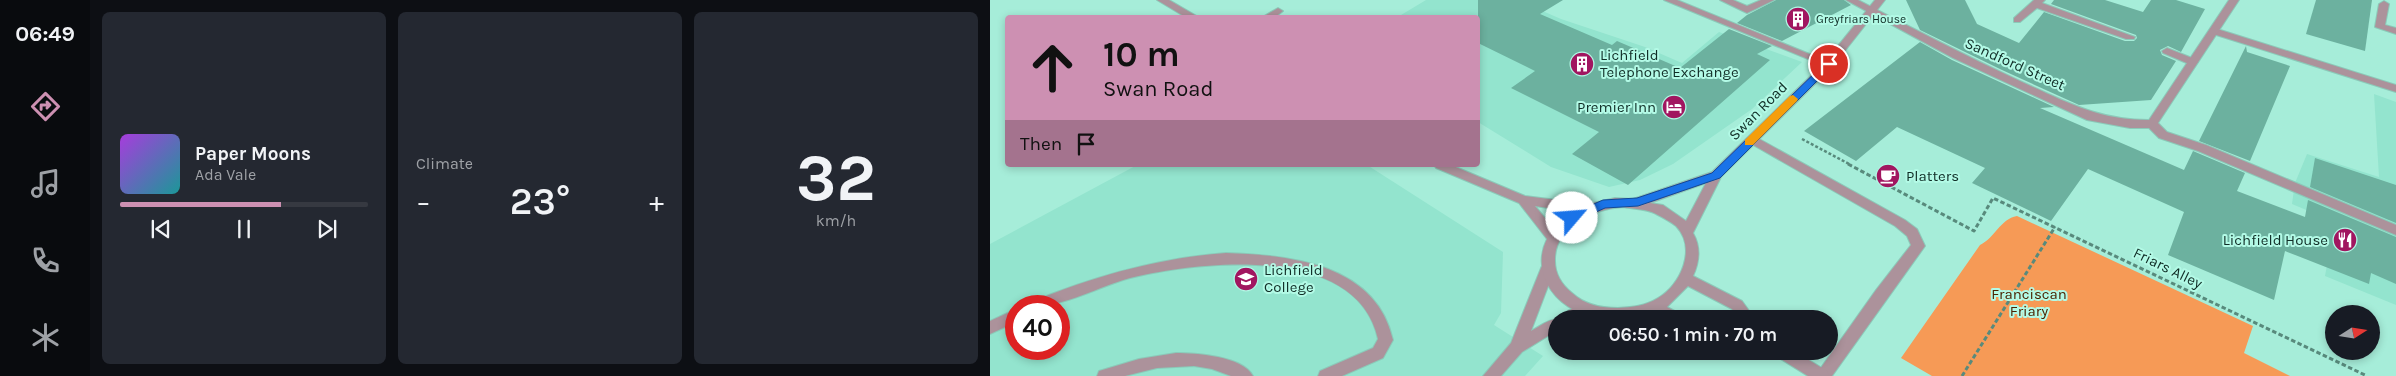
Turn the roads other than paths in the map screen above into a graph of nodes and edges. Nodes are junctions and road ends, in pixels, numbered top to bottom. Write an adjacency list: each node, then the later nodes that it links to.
1 (1162, 0): 12 (street)
2 (1669, 0): 20 (street)
3 (1725, 0): 4 (street)
4 (1769, 0)
5 (1851, 0): 11 (street, Sandford Street)
6 (1880, 0): 11 (street, Swan Road)
7 (2234, 0): 15 (street)
8 (2038, 2): 14 (street); 17 (street)
9 (2384, 4): 16 (street)
10 (1278, 11): 13 (street)
11 (1872, 11): 20 (street, Swan Road); 22 (street, Sandford Street)
12 (1190, 15)
13 (1271, 15)
14 (2016, 20)
15 (2214, 31): 19 (street); 21 (street)
16 (2396, 31)
17 (2130, 37)
18 (2167, 51): 19 (street)
19 (2193, 62): 22 (street)
20 (1829, 64): 23 (street, Swan Road)
21 (2396, 89)
22 (2152, 124): 29 (street)
23 (1752, 139): 25 (street, Swan Road); 48 (street)
24 (1445, 167): 26 (street)
25 (1716, 175): 27 (street, Swan Road); 30 (street, Swan Road)
26 (1523, 200): 28 (street); 31 (street)
27 (1638, 202): 28 (street); 30 (street)
28 (1589, 209): 31 (street)
29 (2396, 230)
30 (1687, 231): 33 (street)
31 (1554, 238): 32 (street)
32 (1548, 268): 36 (street); 42 (street)
33 (1687, 279): 35 (street); 38 (street)
34 (1065, 295): 46 (street)
35 (1653, 307): 36 (street); 37 (street)
36 (1583, 309)
37 (1659, 310)
38 (1741, 310)
39 (1005, 320): 40 (street)
40 (990, 328)
41 (1548, 329): 42 (street)
42 (1517, 347): 47 (street)
43 (1796, 360): 48 (street)
44 (1105, 376): 45 (street)
45 (1245, 376)
46 (1326, 376)
47 (1491, 376)
48 (1822, 376)

